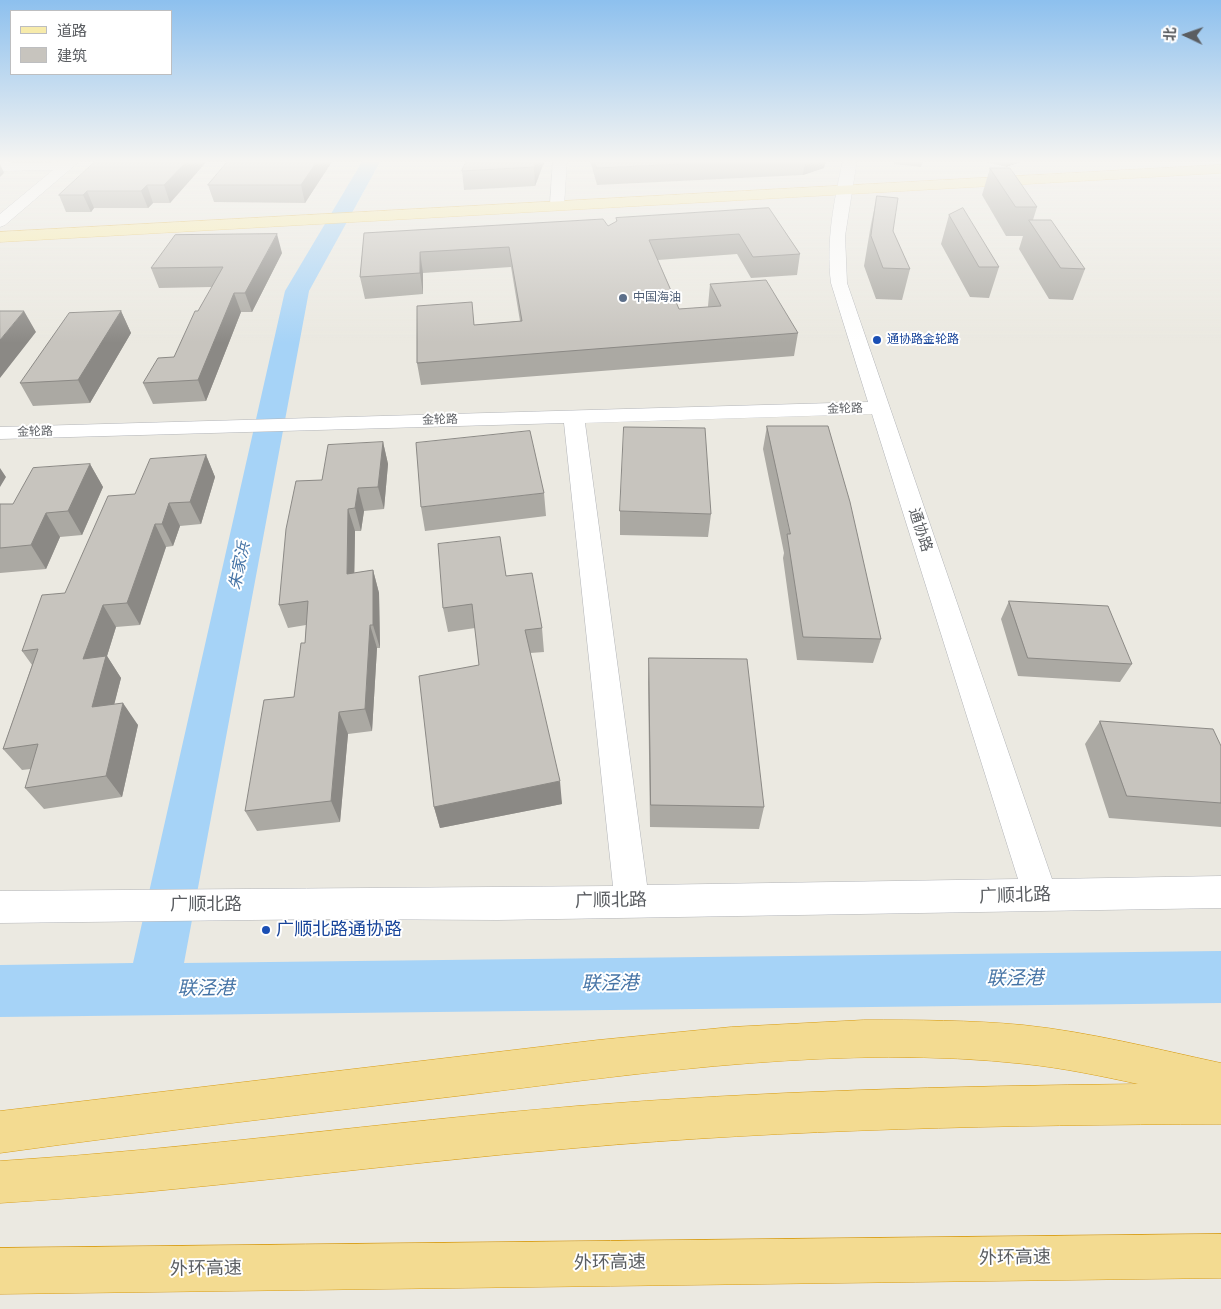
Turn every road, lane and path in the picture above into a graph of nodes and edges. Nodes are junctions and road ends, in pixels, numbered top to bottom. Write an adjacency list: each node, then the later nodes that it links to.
1 (285, 221): 3 (main road)
2 (838, 221): 4 (street, 通协路)
3 (0, 237)
4 (880, 408): 5 (street, 金轮路); 8 (street, 通协路)
5 (574, 416): 6 (street, 金轮路); 9 (street)
6 (0, 433)
7 (1221, 892): 8 (street, 广顺北路)
8 (1040, 896): 9 (street, 广顺北路)
9 (632, 901): 10 (street, 广顺北路)
10 (0, 907)
11 (1221, 1083): 13 (highway)
12 (1221, 1104): 14 (highway)
13 (0, 1132)
14 (0, 1182)
15 (1221, 1256): 16 (highway, 外环高速)
16 (0, 1271)

